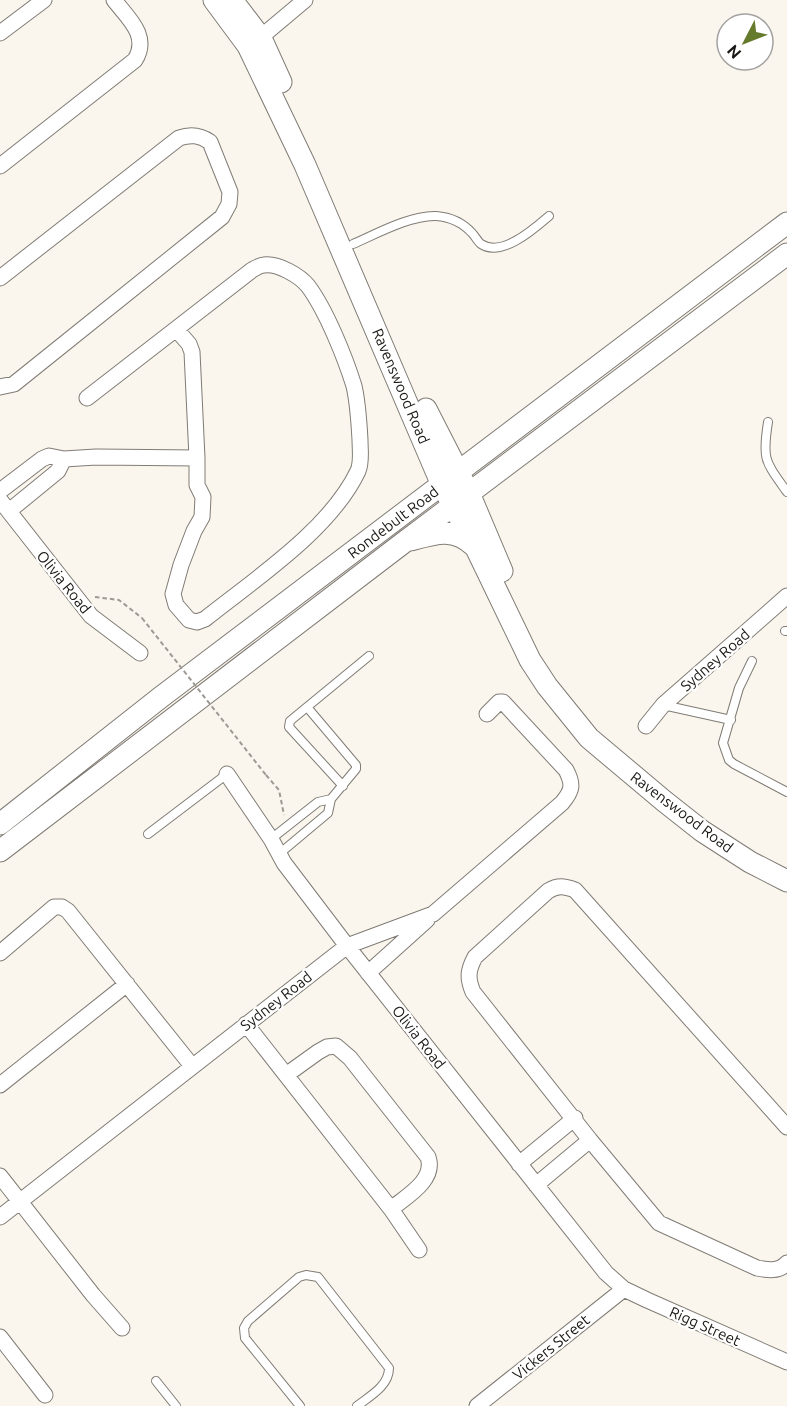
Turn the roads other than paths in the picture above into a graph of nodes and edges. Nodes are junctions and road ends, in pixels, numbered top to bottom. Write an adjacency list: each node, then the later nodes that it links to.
1 (44, 0): 6 (street)
2 (114, 0): 8 (street)
3 (214, 0): 7 (main road, Ravenswood Road)
4 (232, 0): 7 (main road, Ravenswood Road)
5 (305, 0): 7 (street)
6 (0, 33)
7 (255, 42): 11 (main road, Ravenswood Road)
8 (0, 166)
9 (549, 216): 11 (lane)
10 (787, 223): 19 (main road, Rondebult Road)
11 (347, 246): 18 (main road, Ravenswood Road); 22 (main road, Ravenswood Road)
12 (787, 254): 25 (main road, Rondebult Road)
13 (0, 278): 15 (street)
14 (176, 329): 16 (street); 20 (street); 20 (street)
15 (0, 387)
16 (87, 398)
17 (768, 422): 23 (lane)
18 (436, 431): 19 (main road); 22 (main road, Ravenswood Road)
19 (498, 443): 22 (main road, Rondebult Road)
20 (197, 458): 21 (street)
21 (64, 459): 24 (street); 26 (street)
22 (450, 479): 25 (main road, Ravenswood Road); 43 (main road, Rondebult Road)
23 (787, 492)
24 (3, 498): 26 (street); 26 (lane); 30 (street, Olivia Road)
25 (461, 499): 27 (main road, Rondebult Road); 28 (main road, Ravenswood Road); 38 (main road, Ravenswood Road)
26 (22, 500)
27 (403, 543): 28 (main road); 46 (main road, Rondebult Road)
28 (475, 546): 38 (main road, Ravenswood Road)
29 (787, 596): 33 (street, Sydney Road)
30 (140, 653)
31 (369, 656): 34 (lane)
32 (752, 661): 36 (lane)
33 (663, 705): 36 (lane); 37 (street, Sydney Road)
34 (307, 707): 40 (lane); 40 (lane)
35 (487, 714): 49 (street, Sydney Road)
36 (731, 720): 41 (lane)
37 (646, 726)
38 (611, 757): 48 (main road, Ravenswood Road)
39 (227, 774): 44 (lane); 45 (street, Olivia Road)
40 (342, 786): 42 (lane)
41 (787, 792)
42 (331, 799): 45 (lane); 47 (lane)
43 (0, 824)
44 (148, 834)
45 (271, 839): 47 (street, Olivia Road)
46 (0, 851)
47 (279, 854): 50 (street, Olivia Road)
48 (787, 881)
49 (434, 914): 50 (street, Sydney Road); 52 (street)
50 (347, 946): 52 (street, Olivia Road); 54 (street, Sydney Road)
51 (0, 953): 53 (street)
52 (368, 973): 61 (street, Olivia Road)
53 (127, 984): 55 (street); 57 (street)
54 (246, 1024): 55 (street, Sydney Road); 56 (street)
55 (192, 1066): 64 (street, Sydney Road)
56 (286, 1075): 65 (street); 65 (street)
57 (0, 1085)
58 (574, 1118): 59 (street); 60 (street); 61 (street)
59 (787, 1127)
60 (590, 1140): 63 (street); 68 (street)
61 (519, 1164): 63 (street, Olivia Road)
62 (0, 1176): 64 (street)
63 (536, 1185): 69 (street, Olivia Road)
64 (19, 1203): 66 (street, Sydney Road); 70 (street)
65 (392, 1209): 67 (street)
66 (0, 1217)
67 (419, 1250)
68 (787, 1263)
69 (624, 1288): 72 (street, Rigg Street); 78 (street, Vickers Street)
70 (122, 1328)
71 (0, 1337): 74 (street)
72 (787, 1362)
73 (156, 1381): 75 (lane)
74 (45, 1395)
75 (176, 1406)
76 (300, 1406): 77 (lane)
77 (357, 1406)
78 (477, 1406)

